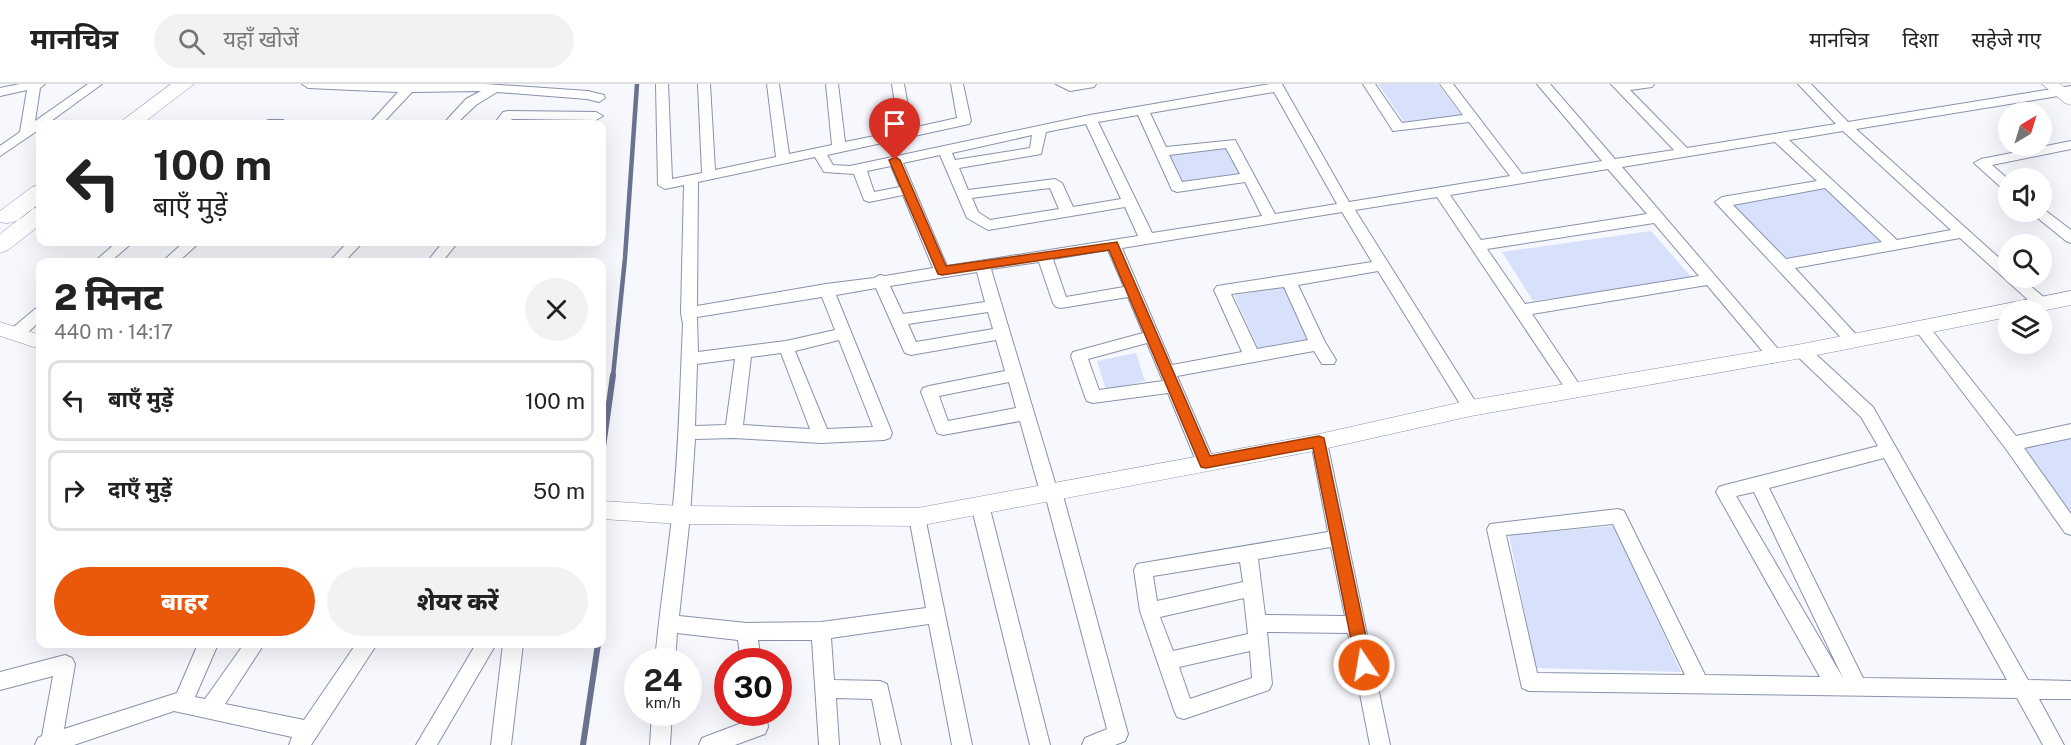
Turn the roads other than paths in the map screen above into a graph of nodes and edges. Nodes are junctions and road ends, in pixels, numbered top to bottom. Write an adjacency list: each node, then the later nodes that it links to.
1 (35, 84): 23 (street); 39 (street)
2 (96, 84): 30 (street)
3 (184, 84): 31 (main road)
4 (206, 84): 32 (main road)
5 (308, 84): 21 (street)
6 (662, 84): 58 (street)
7 (704, 84): 54 (street)
8 (773, 84): 49 (street)
9 (832, 84): 43 (street)
10 (898, 84): 40 (street)
11 (957, 84): 40 (street)
12 (1062, 84): 13 (street)
13 (1090, 84)
14 (1369, 84): 28 (street)
15 (1446, 84): 28 (street)
16 (1543, 84): 51 (street)
17 (1648, 84): 20 (street)
18 (1804, 84): 36 (street)
19 (1277, 85): 26 (street); 65 (street)
20 (1619, 86): 48 (street)
21 (408, 88): 22 (street); 33 (street)
22 (492, 90): 25 (street); 34 (street)
23 (0, 92)
24 (2063, 92): 36 (street)
25 (599, 98)
26 (1142, 110): 29 (street); 47 (street)
27 (596, 116): 35 (street)
28 (1472, 118): 57 (street)
29 (1090, 119): 38 (street); 64 (street)
30 (46, 120)
31 (135, 120)
32 (159, 120)
33 (379, 120)
34 (453, 120)
35 (504, 120)
36 (1845, 126): 41 (street); 72 (street)
37 (36, 127): 39 (street)
38 (1040, 129): 44 (street); 52 (street)
39 (26, 134): 45 (street)
40 (906, 134): 43 (street)
41 (1778, 136): 48 (street); 59 (street)
42 (2071, 145): 56 (street)
43 (839, 148): 46 (street)
44 (944, 149): 50 (street); 52 (street)
45 (0, 152)
46 (819, 152): 49 (street); 53 (street)
47 (1161, 152): 55 (street); 55 (street)
48 (1684, 152): 51 (street)
49 (783, 160): 54 (street)
50 (895, 160): 53 (street); 60 (street)
51 (1613, 164): 57 (street); 68 (street)
52 (951, 165): 63 (street)
53 (859, 168): 60 (street)
54 (709, 176): 58 (street)
55 (1249, 177): 69 (street)
56 (1998, 177)
57 (1519, 179): 61 (street)
58 (691, 180): 104 (street)
59 (1828, 183): 77 (street); 90 (street)
60 (908, 190): 92 (street)
61 (1441, 192): 65 (street); 82 (street)
62 (36, 195): 70 (main road)
63 (963, 195): 66 (street); 66 (street)
64 (1130, 202): 66 (street); 74 (street)
65 (1346, 208): 69 (street); 89 (street)
66 (1068, 212)
67 (36, 216): 75 (main road)
68 (1659, 217): 82 (street); 93 (street)
69 (1271, 220): 74 (street)
70 (0, 222)
71 (2051, 222): 73 (street)
72 (1963, 233): 77 (street); 91 (street)
73 (2071, 238)
74 (1148, 239): 76 (street)
75 (0, 245)
76 (1113, 245): 83 (street); 98 (street)
77 (1894, 245): 90 (street)
78 (121, 246): 84 (street)
79 (188, 246): 85 (street)
80 (353, 246): 86 (street)
81 (448, 246): 87 (street)
82 (1478, 246): 103 (street)
83 (1044, 256): 88 (street); 98 (street)
84 (106, 258)
85 (174, 258)
86 (340, 258)
87 (437, 258)
88 (982, 265): 92 (street); 102 (street)
89 (1382, 265): 95 (street); 126 (street)
90 (1783, 265): 114 (street)
91 (1998, 265)
92 (942, 271): 94 (street)
93 (1711, 279): 103 (street); 120 (street)
94 (880, 280): 97 (street); 107 (street)
95 (1289, 281): 115 (street); 119 (street)
96 (2024, 288): 100 (street)
97 (826, 290): 104 (street); 110 (street)
98 (1133, 291): 112 (street)
99 (2071, 298): 101 (street)
100 (2037, 300)
101 (2052, 302)
102 (994, 306): 107 (street); 111 (street)
103 (1521, 310): 125 (street)
104 (689, 313): 121 (street)
105 (1998, 313): 108 (street)
106 (36, 315): 109 (street)
107 (898, 320): 111 (street)
108 (1922, 328): 114 (street); 133 (street)
109 (8, 332): 113 (street)
110 (844, 333): 116 (street); 131 (street)
111 (1002, 333): 123 (street)
112 (1152, 336): 124 (street); 124 (street)
113 (36, 341)
114 (1854, 341): 117 (street)
115 (1318, 344): 119 (street); 122 (street)
116 (786, 347): 118 (street); 131 (street)
117 (1802, 351): 120 (street); 134 (street)
118 (744, 352): 121 (street); 129 (street)
119 (1252, 356): 124 (street)
120 (1776, 356): 125 (street)
121 (689, 358): 130 (street)
122 (1328, 360)
123 (1015, 375): 127 (street); 127 (street)
124 (1170, 379): 135 (street)
125 (1575, 390): 126 (street)
126 (1472, 408): 132 (street)
127 (1026, 413): 137 (street)
128 (2071, 430): 133 (street)
129 (734, 431): 130 (street); 131 (street)
130 (685, 433): 140 (street)
131 (821, 436)
132 (1319, 442): 135 (street); 143 (street)
133 (2012, 444): 142 (street)
134 (1889, 450): 136 (street); 166 (street)
135 (1206, 463): 137 (street)
136 (1758, 483): 163 (street); 164 (street)
137 (1051, 492): 138 (street); 183 (street)
138 (980, 505): 141 (street); 182 (street)
139 (606, 510): 140 (street)
140 (681, 515): 141 (street); 148 (street)
141 (918, 517): 147 (street)
142 (2071, 528)
143 (1338, 538): 144 (street); 149 (street)
144 (1248, 553): 145 (street); 146 (street)
145 (1253, 588): 146 (street); 152 (street)
146 (1149, 611): 160 (street)
147 (937, 615): 151 (street); 181 (street)
148 (667, 623): 150 (street); 158 (street)
149 (1356, 625): 152 (street); 184 (street)
150 (747, 632): 151 (street); 159 (street)
151 (821, 632): 165 (street)
152 (1258, 632): 160 (street); 160 (street)
153 (206, 648): 168 (street)
154 (252, 648): 169 (street)
155 (365, 648): 172 (street)
156 (484, 648): 175 (street)
157 (513, 648): 176 (street)
158 (666, 648)
159 (749, 648)
160 (1167, 661)
161 (0, 681): 174 (street)
162 (1699, 684): 162 (street); 163 (street)
163 (1836, 686): 164 (street)
164 (1857, 686): 166 (street)
165 (825, 688): 179 (street); 180 (street)
166 (2023, 688): 167 (street); 185 (street)
167 (2071, 690)
168 (182, 704): 169 (street); 173 (street)
169 (210, 710): 172 (street)
170 (661, 726): 177 (street)
171 (758, 726): 178 (street)
172 (304, 738)
173 (80, 739): 174 (street)
174 (48, 744)
175 (426, 745)
176 (501, 745)
177 (660, 745)
178 (709, 745)
179 (829, 745)
180 (891, 745)
181 (962, 745)
182 (1040, 745)
183 (1092, 745)
184 (1380, 745)
185 (2054, 745)

